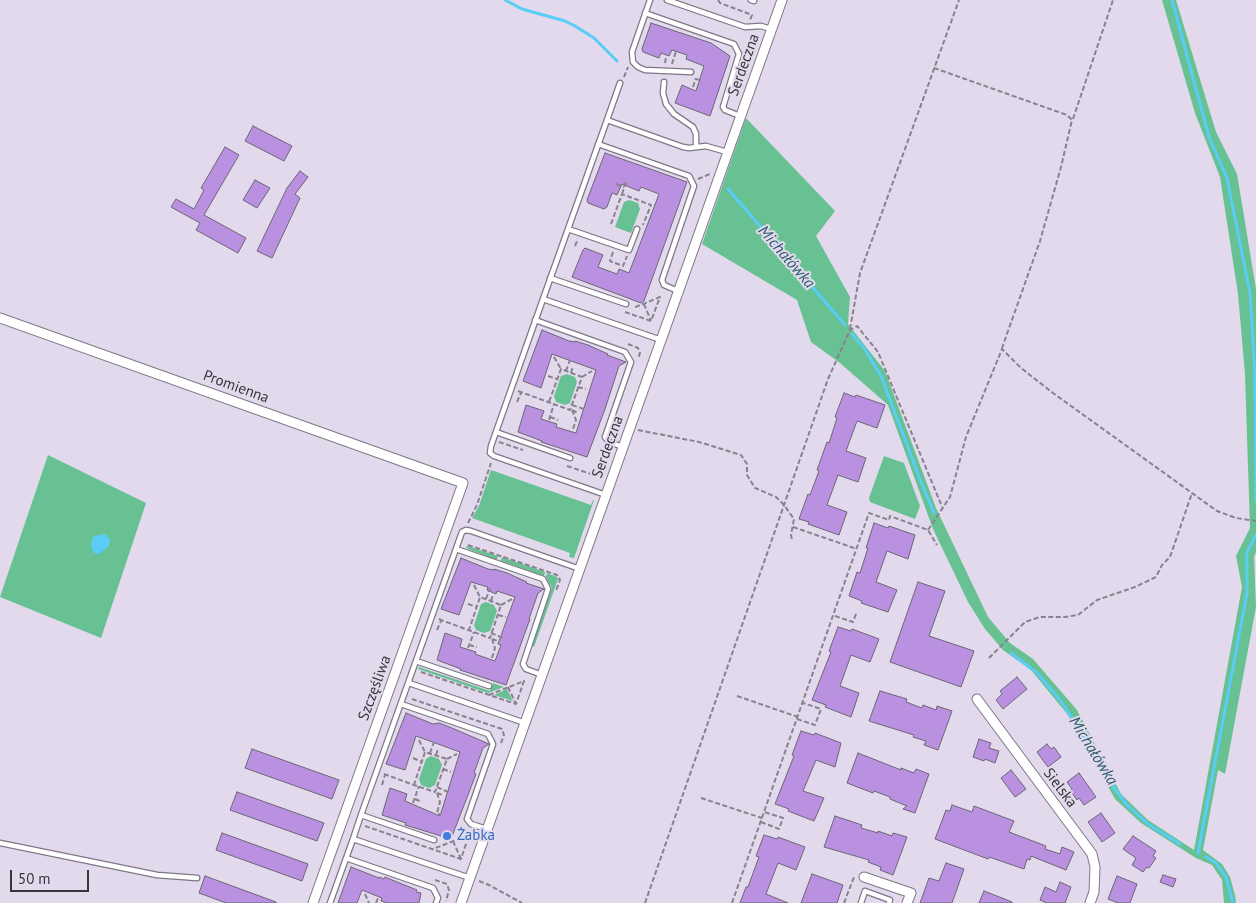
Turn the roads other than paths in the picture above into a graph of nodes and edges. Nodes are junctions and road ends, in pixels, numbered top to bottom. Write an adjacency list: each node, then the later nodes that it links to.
1 (650, 0): 4 (lane)
2 (667, 0): 5 (lane)
3 (782, 0): 5 (street, Serdeczna)
4 (645, 13): 6 (lane); 9 (lane)
5 (771, 29): 9 (street, Serdeczna)
6 (692, 72)
7 (664, 82): 12 (lane)
8 (620, 83): 10 (lane)
9 (740, 116): 13 (street, Serdeczna)
10 (607, 120): 11 (lane); 12 (lane)
11 (598, 144): 14 (lane); 17 (lane)
12 (696, 147): 13 (lane)
13 (727, 152): 17 (street, Serdeczna)
14 (568, 229): 15 (lane); 16 (lane)
15 (640, 229)
16 (550, 278): 18 (lane); 19 (lane)
17 (678, 291): 22 (street, Serdeczna)
18 (543, 299): 21 (lane); 22 (lane)
19 (626, 304)
20 (0, 318): 26 (street, Promienna)
21 (536, 320): 23 (lane); 24 (lane)
22 (661, 340): 24 (street, Serdeczna)
23 (496, 432): 25 (lane); 27 (lane)
24 (623, 447): 27 (street, Serdeczna)
25 (570, 458)
26 (463, 483): 46 (street, Szczęśliwa)
27 (606, 495): 29 (street, Serdeczna)
28 (456, 549): 29 (lane); 30 (lane); 31 (lane)
29 (580, 569): 31 (street, Serdeczna)
30 (416, 661): 32 (lane); 33 (lane)
31 (542, 675): 36 (street, Serdeczna)
32 (408, 683): 35 (lane); 36 (lane)
33 (489, 686)
34 (977, 699): 53 (street, Sielska)
35 (401, 704): 37 (lane); 38 (lane)
36 (525, 723): 38 (street, Serdeczna)
37 (361, 815): 39 (lane); 40 (lane)
38 (487, 829): 45 (street, Serdeczna)
39 (353, 838): 42 (lane); 45 (lane)
40 (434, 840)
41 (0, 843): 44 (lane)
42 (346, 858): 47 (lane); 48 (lane)
43 (864, 877): 52 (street)
44 (197, 878)
45 (470, 878): 49 (street, Serdeczna)
46 (314, 903)
47 (330, 903)
48 (436, 903)
49 (461, 903)
50 (861, 903): 51 (lane)
51 (889, 903)
52 (907, 903)
53 (1090, 903)

